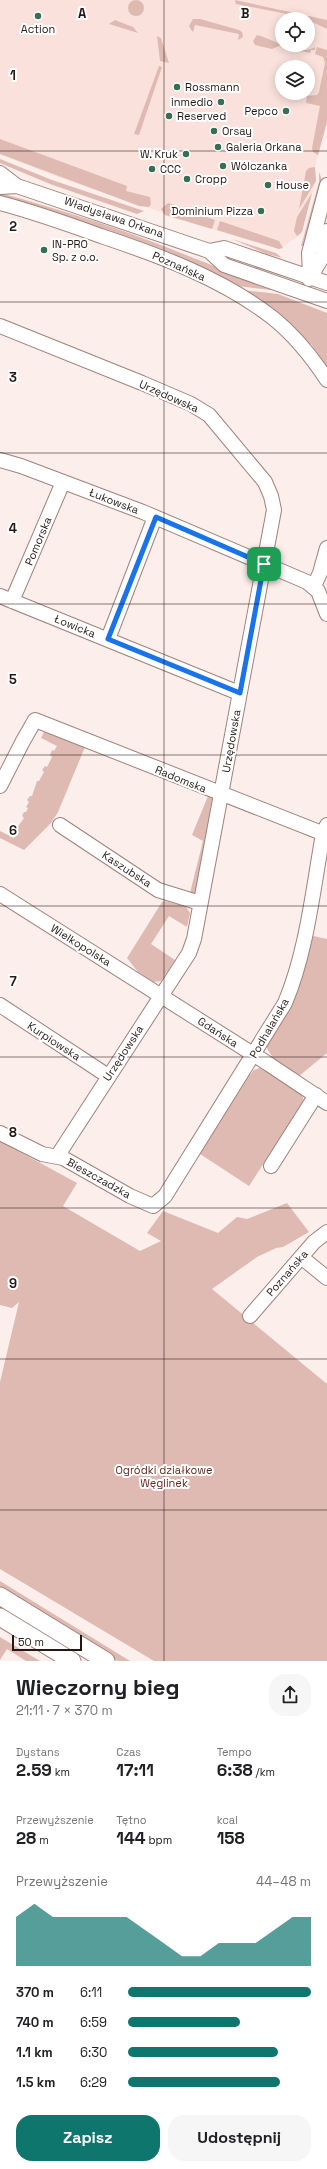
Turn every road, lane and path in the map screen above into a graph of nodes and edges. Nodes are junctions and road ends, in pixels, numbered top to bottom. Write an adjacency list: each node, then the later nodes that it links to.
1 (0, 173): 3 (street, Władysława Orkana)
2 (327, 185): 8 (street)
3 (17, 186): 4 (street, Władysława Orkana); 7 (street, Władysława Orkana)
4 (0, 187)
5 (0, 203): 16 (street, Poznańska)
6 (327, 231): 9 (street)
7 (209, 251): 10 (street, Władysława Orkana); 13 (street, Władysława Orkana)
8 (309, 253): 10 (street); 11 (street)
9 (325, 263): 11 (street)
10 (284, 267): 11 (street, Władysława Orkana)
11 (310, 276): 12 (street, Władysława Orkana); 13 (street)
12 (327, 283)
13 (304, 293): 14 (street, Władysława Orkana)
14 (327, 301)
15 (0, 326): 21 (street, Urzędowska)
16 (327, 380)
17 (0, 460): 18 (street, Łukowska)
18 (63, 482): 19 (street, Łukowska); 23 (street, Pomorska)
19 (156, 517): 21 (street, Łukowska); 25 (street)
20 (327, 548): 22 (street)
21 (264, 564): 22 (street, Łukowska); 26 (street, Urzędowska)
22 (314, 586): 24 (street)
23 (6, 599): 25 (street, Łowicka)
24 (327, 614)
25 (108, 639): 26 (street, Łowicka)
26 (240, 693): 28 (street, Urzędowska)
27 (0, 786): 28 (street, Radomska)
28 (221, 795): 30 (street, Radomska); 32 (street, Urzędowska)
29 (60, 825): 32 (street, Kaszubska)
30 (326, 831): 35 (street, Podhalańska)
31 (0, 895): 33 (street, Wielkopolska)
32 (200, 903): 33 (street, Urzędowska)
33 (161, 995): 35 (street, Gdańska); 36 (street, Urzędowska)
34 (0, 1006): 36 (street, Kurpiowska)
35 (253, 1055): 37 (street, Gdańska); 41 (street, Podhalańska)
36 (108, 1076): 39 (street, Urzędowska)
37 (321, 1099): 40 (street, Gdańska)
38 (0, 1133): 39 (street, Bieszczadzka)
39 (62, 1158): 41 (street, Bieszczadzka)
40 (271, 1166)
41 (153, 1206)
42 (327, 1232): 43 (street, Poznańska)
43 (301, 1256): 44 (street); 45 (street, Poznańska)
44 (327, 1278)
45 (250, 1316)
46 (0, 1596): 49 (main road)
47 (0, 1617): 48 (main road)
48 (72, 1661)
49 (106, 1661)

